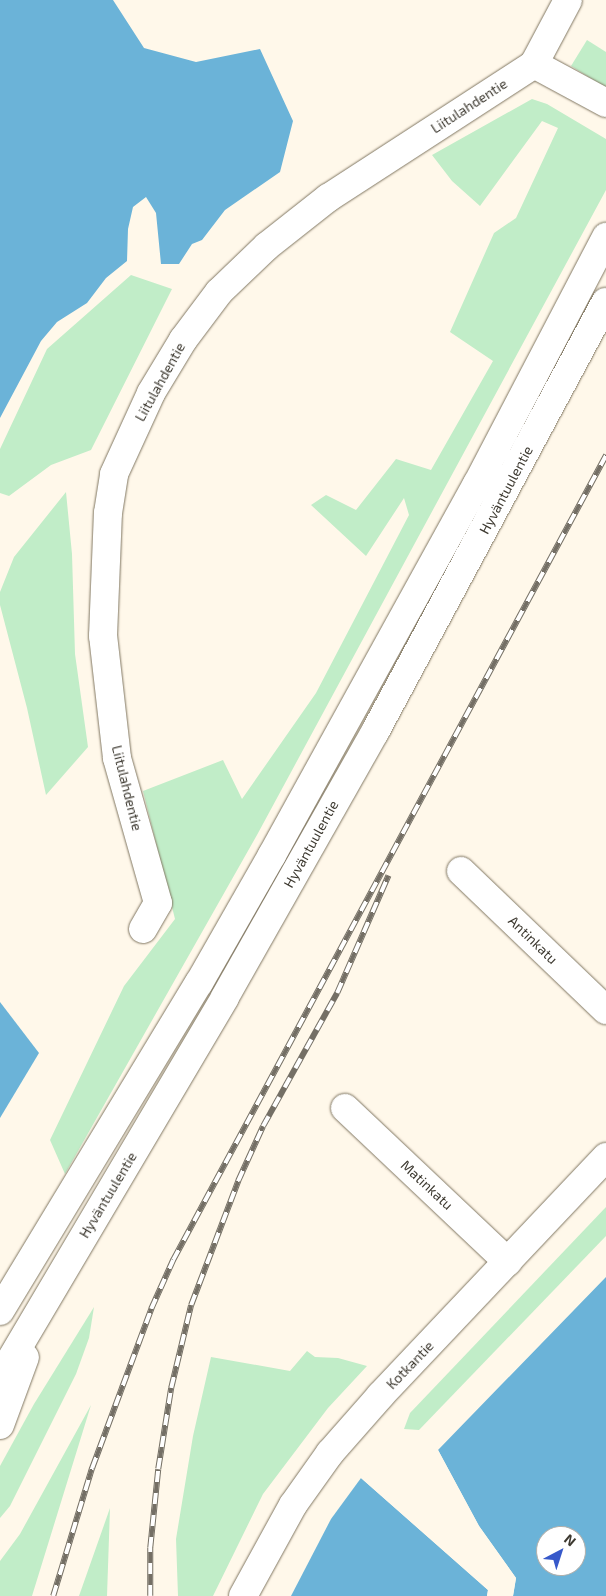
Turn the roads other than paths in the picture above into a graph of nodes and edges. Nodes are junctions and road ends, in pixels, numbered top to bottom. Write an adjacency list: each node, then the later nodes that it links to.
1 (568, 0): 2 (main road, Liitulahdentie)
2 (534, 64): 3 (main road); 7 (main road, Liitulahdentie)
3 (606, 104)
4 (606, 237): 13 (main road, Hyväntuulentie)
5 (606, 302): 12 (main road, Hyväntuulentie)
6 (461, 871): 8 (main road, Antinkatu)
7 (142, 929)
8 (606, 1010)
9 (346, 1108): 11 (main road, Matinkatu)
10 (606, 1157): 11 (main road, Kotkantie)
11 (508, 1262): 16 (main road, Kotkantie)
12 (43, 1305): 14 (main road, Hyväntuulentie); 15 (main road)
13 (0, 1311)
14 (0, 1378)
15 (0, 1426)
16 (243, 1596)

